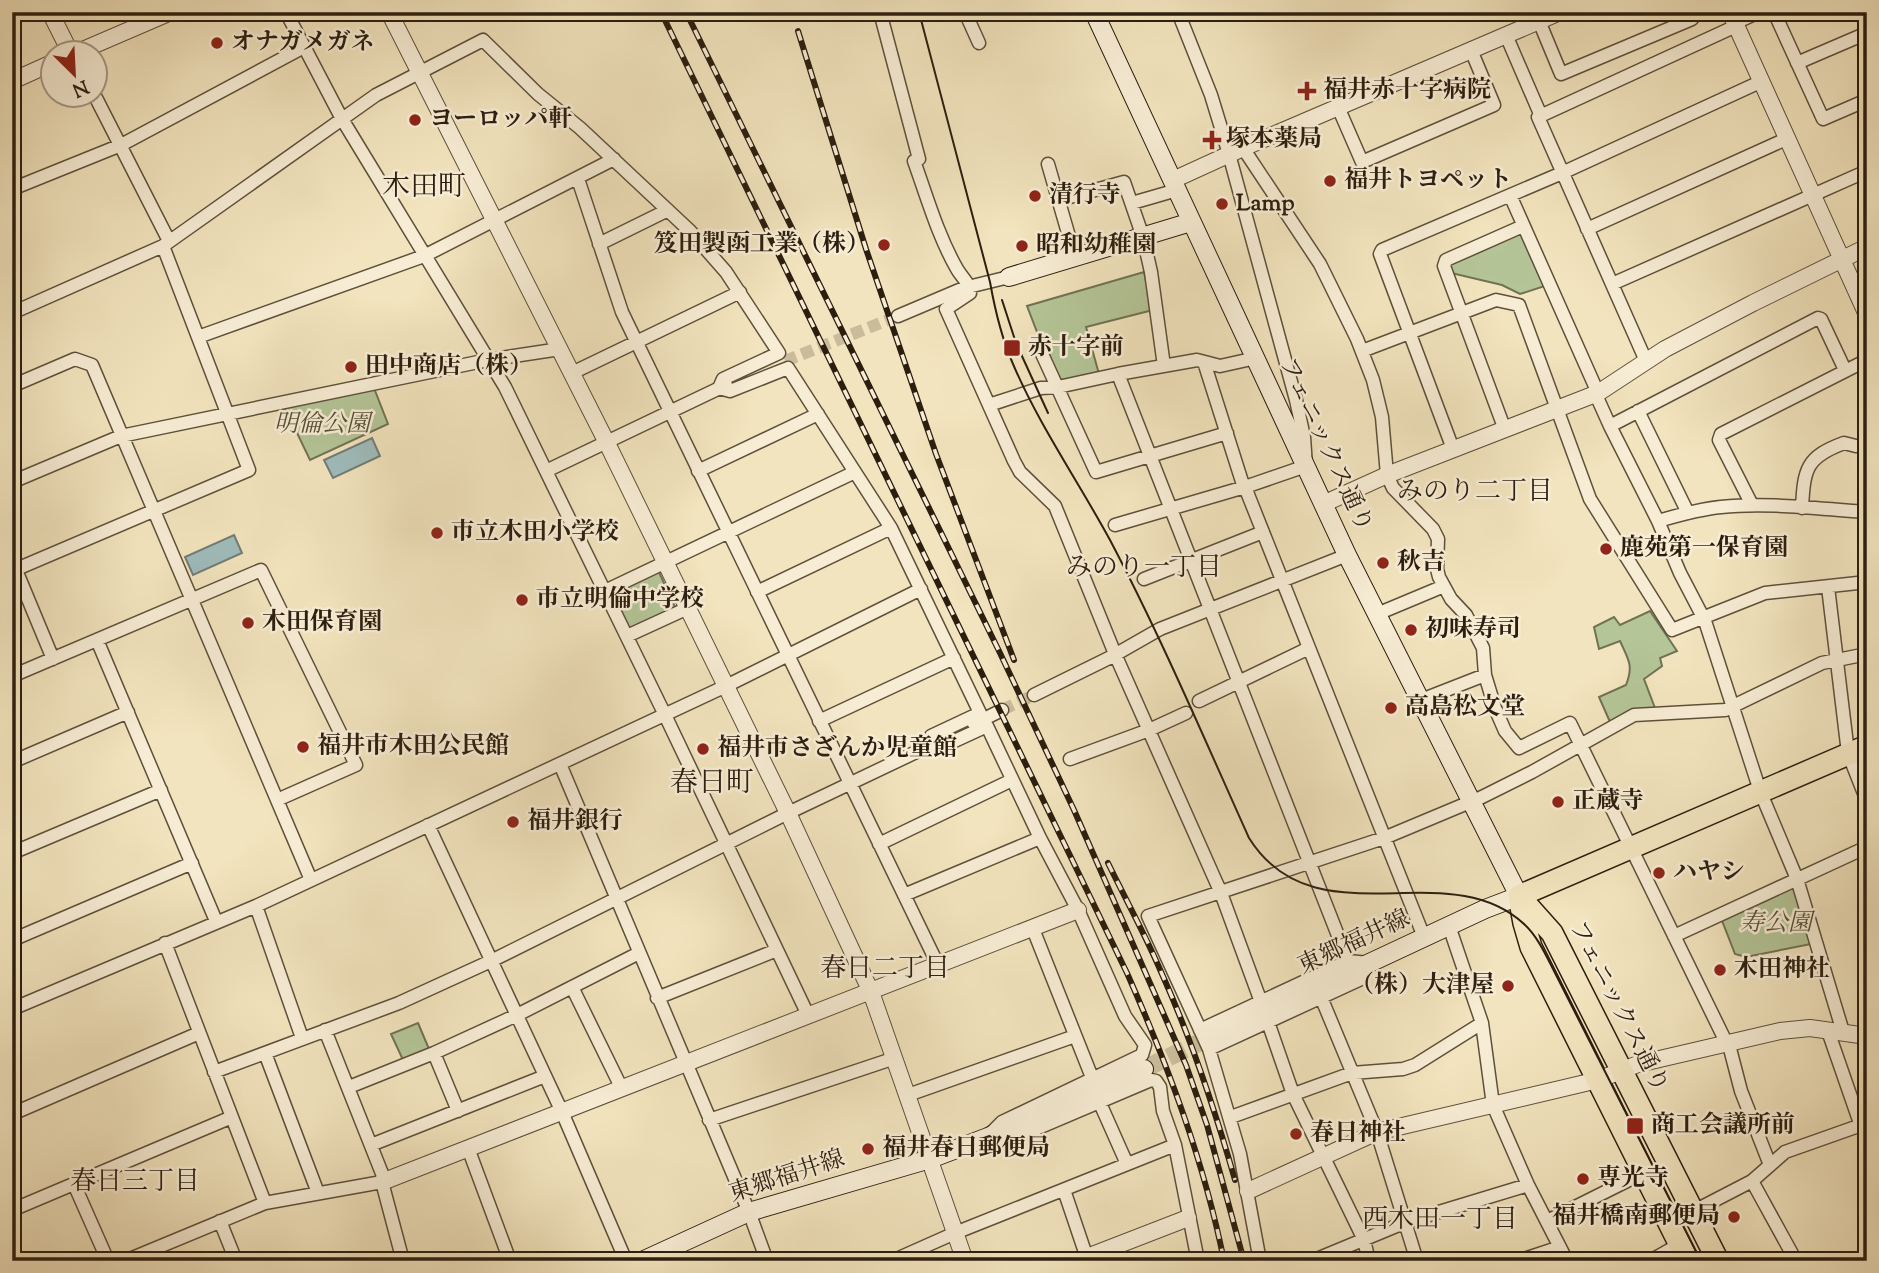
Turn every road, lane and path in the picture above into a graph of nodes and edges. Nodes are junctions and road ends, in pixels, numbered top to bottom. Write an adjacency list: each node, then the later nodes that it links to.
1 (50, 12): 17 (street)
2 (171, 12): 18 (street)
3 (286, 12): 20 (street)
4 (389, 12): 24 (street)
5 (880, 12): 60 (street)
6 (965, 12): 19 (street)
7 (1094, 12): 40 (main road, フェニックス通り)
8 (1178, 12): 34 (street)
9 (1560, 12): 13 (street)
10 (1689, 12): 13 (street)
11 (1759, 12): 14 (street)
12 (1774, 12): 22 (street)
13 (1539, 21): 16 (street)
14 (1733, 21): 26 (street); 30 (street)
15 (1867, 33): 22 (street)
16 (1506, 35): 21 (street); 30 (street)
17 (63, 38)
18 (108, 39)
19 (979, 43)
20 (304, 47): 31 (street); 33 (street)
21 (1471, 50): 28 (street); 28 (street)
22 (1797, 63): 27 (street)
23 (38, 70): 25 (street)
24 (419, 73): 31 (street); 35 (street); 47 (street)
25 (12, 81)
26 (1760, 82): 32 (street); 38 (street)
27 (1867, 100)
28 (1338, 107): 34 (street)
29 (101, 108): 33 (street)
30 (1541, 116): 38 (street)
31 (342, 119): 52 (street); 55 (street)
32 (1786, 139): 43 (street); 50 (street)
33 (121, 145): 41 (street); 52 (street)
34 (1236, 151): 40 (street); 71 (street); 100 (street)
35 (614, 159): 39 (street); 46 (street)
36 (1048, 164): 44 (street)
37 (1867, 171): 43 (street)
38 (1563, 173): 42 (street); 50 (street)
39 (578, 178): 47 (street); 53 (street)
40 (1175, 185): 45 (street); 48 (main road, フェニックス通り)
41 (12, 189)
42 (1510, 195): 49 (street); 66 (street)
43 (1811, 195): 57 (street); 59 (street)
44 (1059, 200): 45 (street); 56 (street)
45 (1132, 203): 51 (street)
46 (668, 210): 53 (street); 61 (street)
47 (494, 219): 55 (street); 70 (street)
48 (1191, 222): 51 (main road); 72 (main road, フェニックス通り)
49 (1523, 226): 63 (street); 85 (street)
50 (1587, 229): 59 (street)
51 (1143, 237): 56 (main road); 78 (street)
52 (166, 244): 62 (street); 67 (street)
53 (599, 244): 68 (street)
54 (1867, 247): 57 (street)
55 (424, 256): 67 (street); 73 (street)
56 (1075, 257): 58 (main road)
57 (1841, 259): 64 (street); 76 (street)
58 (1009, 277): 60 (street)
59 (1612, 284): 76 (street)
60 (970, 287): 65 (street); 86 (street)
61 (740, 292): 68 (street); 84 (street)
62 (12, 313)
63 (1462, 313): 66 (street); 87 (street); 93 (street)
64 (1867, 315)
65 (898, 316)
66 (1410, 333): 71 (street); 98 (street)
67 (198, 337): 89 (street)
68 (636, 342): 80 (street); 90 (street)
69 (1038, 342): 83 (street)
70 (560, 349): 73 (street); 80 (street)
71 (1362, 351): 104 (street)
72 (1256, 358): 77 (street); 100 (main road, フェニックス通り)
73 (488, 360): 89 (street); 101 (street)
74 (785, 360): 84 (street)
75 (1867, 360): 79 (street)
76 (1646, 361): 85 (street)
77 (1204, 362): 78 (street); 94 (street)
78 (1164, 366): 81 (street)
79 (1845, 370): 88 (street); 108 (street)
80 (572, 373): 96 (street)
81 (1118, 374): 83 (street); 99 (street)
82 (12, 386): 95 (street)
83 (1058, 387): 86 (street); 99 (street)
84 (719, 388): 90 (street); 91 (street)
85 (1597, 394): 87 (street); 92 (street)
86 (989, 405): 139 (street)
87 (1557, 410): 93 (street); 135 (street)
88 (1638, 411): 92 (street); 113 (street)
89 (228, 412): 95 (street); 111 (street)
90 (670, 413): 96 (street); 102 (street)
91 (818, 414): 102 (street); 103 (street)
92 (1610, 426): 114 (street)
93 (1505, 430): 98 (street)
94 (1227, 433): 99 (street); 106 (street)
95 (121, 436): 105 (street); 111 (street)
96 (606, 441): 101 (street); 121 (street)
97 (1856, 446): 109 (street)
98 (1453, 449): 104 (street)
99 (1150, 456): 110 (street)
100 (1306, 466): 106 (street); 107 (main road, フェニックス通り)
101 (546, 471): 129 (street)
102 (698, 471): 117 (street)
103 (855, 471): 116 (street); 117 (street)
104 (1387, 475): 107 (street); 126 (street)
105 (12, 482)
106 (1244, 487): 110 (street); 118 (street)
107 (1323, 503): 119 (main road, フェニックス通り)
108 (1752, 505): 109 (street); 113 (street)
109 (1802, 508): 112 (street)
110 (1171, 509): 115 (street); 120 (street)
111 (153, 511): 122 (street); 131 (street)
112 (1867, 512)
113 (1688, 513): 114 (street)
114 (1658, 521): 135 (street)
115 (1115, 525)
116 (891, 528): 128 (street); 130 (street)
117 (728, 532): 121 (street); 130 (street)
118 (1263, 532): 120 (street); 124 (street)
119 (1348, 555): 124 (street); 134 (main road, フェニックス通り)
120 (1192, 560): 123 (street); 132 (street)
121 (665, 562): 129 (street); 133 (street)
122 (14, 571): 144 (street)
123 (1144, 579)
124 (1283, 582): 132 (street); 138 (street)
125 (1867, 582): 127 (street)
126 (1444, 586): 134 (street); 145 (street)
127 (1828, 587): 135 (street); 143 (street)
128 (921, 589): 141 (street); 142 (street)
129 (605, 591): 136 (street)
130 (757, 592): 141 (street)
131 (191, 599): 137 (street); 169 (street); 169 (street)
132 (1210, 607): 139 (street); 147 (street)
133 (688, 608): 136 (street); 148 (street)
134 (1377, 614): 150 (main road, フェニックス通り)
135 (1703, 617): 152 (street)
136 (627, 636): 156 (street)
137 (97, 640): 144 (street); 154 (street)
138 (1309, 648): 147 (street); 175 (street)
139 (1115, 654): 149 (street); 158 (street)
140 (1867, 654): 143 (street)
141 (787, 656): 148 (street); 157 (street)
142 (954, 657): 157 (street); 160 (street)
143 (1837, 658): 152 (street); 161 (street)
144 (53, 659): 146 (street)
145 (1485, 675): 150 (street); 159 (street)
146 (12, 676)
147 (1239, 682): 151 (street); 182 (street)
148 (726, 686): 156 (street); 172 (street)
149 (1034, 695)
150 (1421, 700): 170 (main road, フェニックス通り)
151 (1199, 701)
152 (1732, 707): 159 (street); 168 (street)
153 (1002, 710): 160 (street)
154 (128, 712): 163 (street); 167 (street)
155 (1186, 713): 158 (street)
156 (665, 715): 164 (street); 176 (street)
157 (819, 721): 166 (street)
158 (1149, 730): 162 (street); 185 (street)
159 (1581, 744): 170 (street); 178 (street)
160 (927, 747): 165 (street); 166 (street)
161 (1857, 750): 168 (main road); 171 (street)
162 (1070, 760)
163 (12, 762)
164 (560, 764): 173 (street); 188 (street)
165 (1012, 780): 174 (street); 177 (street)
166 (849, 784): 172 (street); 177 (street)
167 (161, 790): 180 (street); 181 (street)
168 (1760, 791): 178 (main road); 183 (street)
169 (277, 800): 184 (street)
170 (1472, 801): 175 (street); 187 (main road, フェニックス通り)
171 (1867, 801)
172 (788, 813): 176 (street); 205 (street)
173 (428, 825): 184 (street); 200 (street)
174 (1040, 838): 186 (street); 190 (street)
175 (1384, 838): 182 (street); 195 (street)
176 (727, 844): 188 (street); 198 (street)
177 (879, 844): 186 (street)
178 (1630, 846): 187 (main road); 194 (street)
179 (1867, 847): 183 (street)
180 (12, 853)
181 (192, 863): 191 (street); 196 (street)
182 (1310, 863): 185 (street); 201 (street)
183 (1797, 879): 194 (street); 215 (street)
184 (311, 880): 189 (street)
185 (1221, 893): 208 (street); 220 (street)
186 (904, 895): 203 (street)
187 (1519, 896): 192 (main road, 東郷福井線); 227 (main road, フェニックス通り); 232 (main road, フェニックス通り)
188 (616, 899): 199 (street); 200 (street)
189 (256, 906): 191 (street); 219 (street)
190 (1078, 911): 193 (street); 231 (street)
191 (216, 921): 197 (street)
192 (1449, 926): 195 (main road, 東郷福井線); 213 (street)
193 (1033, 929): 203 (street); 217 (street)
194 (1674, 936): 221 (street)
195 (1424, 937): 202 (main road, 東郷福井線)
196 (12, 940)
197 (165, 943): 209 (street); 216 (street)
198 (777, 950): 207 (street); 211 (street)
199 (639, 953): 204 (street); 207 (street)
200 (491, 961): 210 (street); 214 (street)
201 (1348, 961): 202 (street); 208 (street)
202 (1369, 963): 206 (street); 220 (main road, 東郷福井線)
203 (939, 967): 205 (street)
204 (572, 987): 210 (street); 234 (street)
205 (871, 992): 211 (street); 224 (street)
206 (1321, 997): 212 (street); 229 (street)
207 (657, 998): 225 (street)
208 (1261, 1002): 220 (street)
209 (12, 1009)
210 (517, 1015): 223 (street); 230 (street)
211 (808, 1015): 225 (street)
212 (1268, 1022): 220 (street); 235 (street)
213 (1482, 1023): 229 (street); 238 (street)
214 (325, 1030): 219 (street); 233 (street)
215 (1835, 1031): 218 (street); 221 (street); 245 (street)
216 (200, 1033): 228 (street); 241 (street)
217 (1075, 1035): 231 (street); 236 (street)
218 (1867, 1036)
219 (302, 1038): 222 (street)
220 (1207, 1039): 243 (street)
221 (1727, 1041): 227 (street); 254 (street)
222 (265, 1053): 228 (street); 262 (street)
223 (434, 1053): 233 (street); 239 (street)
224 (895, 1058): 236 (street); 244 (street)
225 (685, 1064): 234 (street); 244 (street)
226 (1144, 1069): 247 (main road, 東郷福井線)
227 (1621, 1069): 232 (street); 265 (main road, フェニックス通り)
228 (214, 1072): 242 (street)
229 (1352, 1073): 235 (street); 246 (street)
230 (545, 1076): 239 (street); 240 (street)
231 (1093, 1080): 247 (street)
232 (1598, 1080): 238 (street); 255 (main road, フェニックス通り)
233 (349, 1087): 248 (street)
234 (622, 1089): 240 (street)
235 (1293, 1094): 243 (street); 251 (street)
236 (908, 1096): 252 (street)
237 (1099, 1101): 247 (street); 249 (street); 253 (street)
238 (1493, 1105): 246 (street); 259 (street)
239 (458, 1111): 248 (street)
240 (562, 1112): 250 (street); 282 (street)
241 (12, 1114)
242 (232, 1117): 258 (street); 263 (street)
243 (1231, 1117): 261 (street)
244 (709, 1120): 266 (street)
245 (1864, 1124): 254 (street)
246 (1377, 1132): 251 (street); 270 (street)
247 (988, 1137): 252 (main road, 東郷福井線)
248 (371, 1145): 256 (street)
249 (1175, 1145): 253 (street); 267 (street)
250 (468, 1148): 256 (street); 281 (street)
251 (1323, 1156): 261 (street); 273 (street)
252 (930, 1159): 266 (main road, 東郷福井線); 272 (street)
253 (1127, 1164): 260 (street)
254 (1770, 1165): 257 (street)
255 (1643, 1173): 269 (street); 271 (main road, フェニックス通り)
256 (383, 1181): 262 (street); 280 (street)
257 (1752, 1181): 265 (street); 296 (street)
258 (74, 1184): 264 (street); 277 (street)
259 (1528, 1185): 269 (street); 270 (street)
260 (1064, 1190): 272 (street); 276 (street)
261 (1248, 1191): 288 (street)
262 (318, 1194): 263 (street)
263 (265, 1203): 268 (street)
264 (12, 1210)
265 (1692, 1210): 271 (street); 295 (main road, フェニックス通り)
266 (749, 1212): 283 (main road, 東郷福井線); 284 (street)
267 (1188, 1218): 276 (street); 287 (street)
268 (220, 1221): 278 (street); 279 (street)
269 (1547, 1221): 274 (street)
270 (1406, 1222): 273 (street); 291 (street)
271 (1669, 1224): 275 (main road, フェニックス通り)
272 (955, 1233): 285 (street); 286 (street)
273 (1364, 1240): 289 (street); 290 (street)
274 (1560, 1247): 292 (street); 293 (street)
275 (1684, 1253): 294 (street)
276 (1084, 1259)
277 (108, 1261)
278 (125, 1261)
279 (236, 1261)
280 (403, 1261)
281 (510, 1261)
282 (626, 1261)
283 (642, 1261)
284 (767, 1261)
285 (892, 1261)
286 (965, 1261)
287 (1198, 1261)
288 (1260, 1261)
289 (1312, 1261)
290 (1368, 1261)
291 (1417, 1261)
292 (1518, 1261)
293 (1567, 1261)
294 (1650, 1261)
295 (1718, 1261)
296 (1796, 1261)

